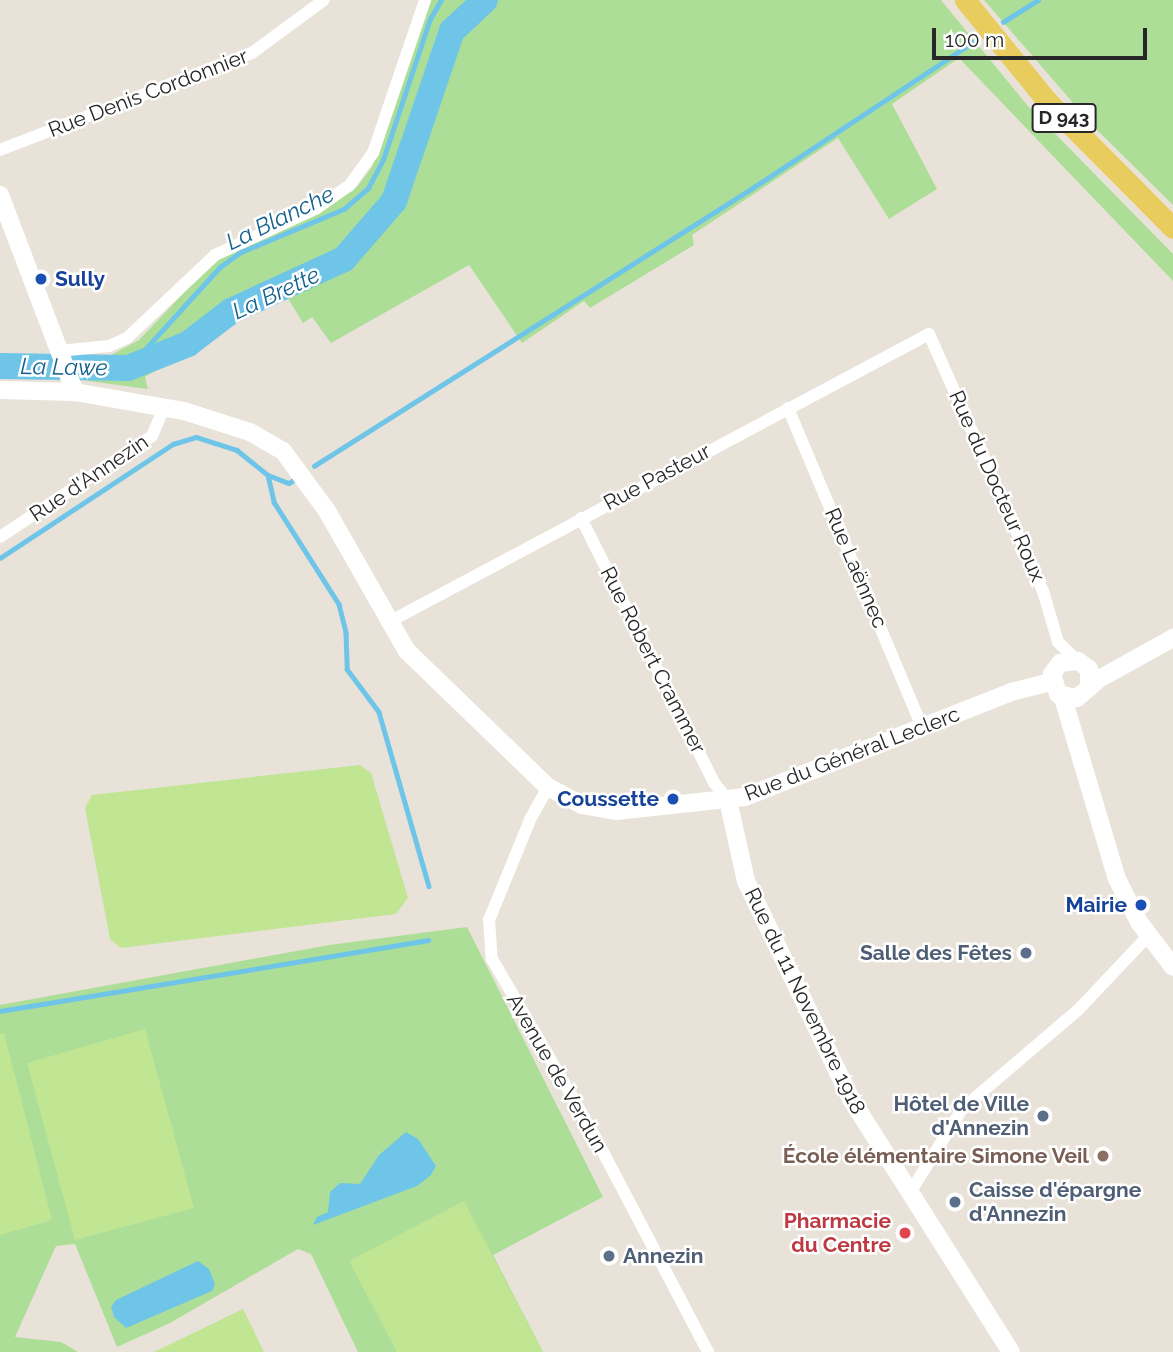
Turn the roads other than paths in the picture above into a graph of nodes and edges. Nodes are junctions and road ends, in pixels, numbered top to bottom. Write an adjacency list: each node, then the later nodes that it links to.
1 (324, 0): 4 (street, Rue Denis Cordonnier)
2 (425, 0): 8 (street)
3 (965, 0): 6 (main road, D 943)
4 (0, 150)
5 (0, 195): 8 (street)
6 (1173, 228)
7 (929, 334): 12 (street, Rue Pasteur); 17 (street, Rue du Docteur Roux)
8 (60, 354): 9 (street)
9 (73, 388): 10 (street, Rue du Général Leclerc); 11 (street, Rue du Général Leclerc)
10 (0, 390)
11 (164, 408): 14 (street, Rue d'Annezin); 15 (street, Rue du Général Leclerc)
12 (788, 408): 13 (street, Rue Pasteur); 23 (street, Rue Laënnec)
13 (581, 518): 15 (street, Rue Pasteur); 26 (street, Rue Robert Crammer)
14 (0, 537)
15 (387, 623): 25 (street, Rue du Général Leclerc)
16 (1173, 638): 19 (street)
17 (1059, 642): 18 (street, Rue du Docteur Roux); 20 (street, Rue du Docteur Roux)
18 (1081, 662): 19 (street); 20 (street); 21 (street)
19 (1118, 668): 21 (street)
20 (1054, 674): 22 (street); 23 (street, Rue du Général Leclerc)
21 (1087, 690): 22 (street); 24 (street)
22 (1063, 698): 24 (street)
23 (923, 729): 26 (street, Rue du Général Leclerc)
24 (1075, 732): 27 (street)
25 (548, 786): 26 (street, Rue du Général Leclerc); 30 (street, Avenue de Verdun)
26 (728, 800): 29 (street, Rue du 11 Novembre 1918)
27 (1149, 935): 28 (street); 29 (street)
28 (1173, 967)
29 (911, 1191): 31 (street, Rue du 11 Novembre 1918)
30 (708, 1352)
31 (1011, 1352)

